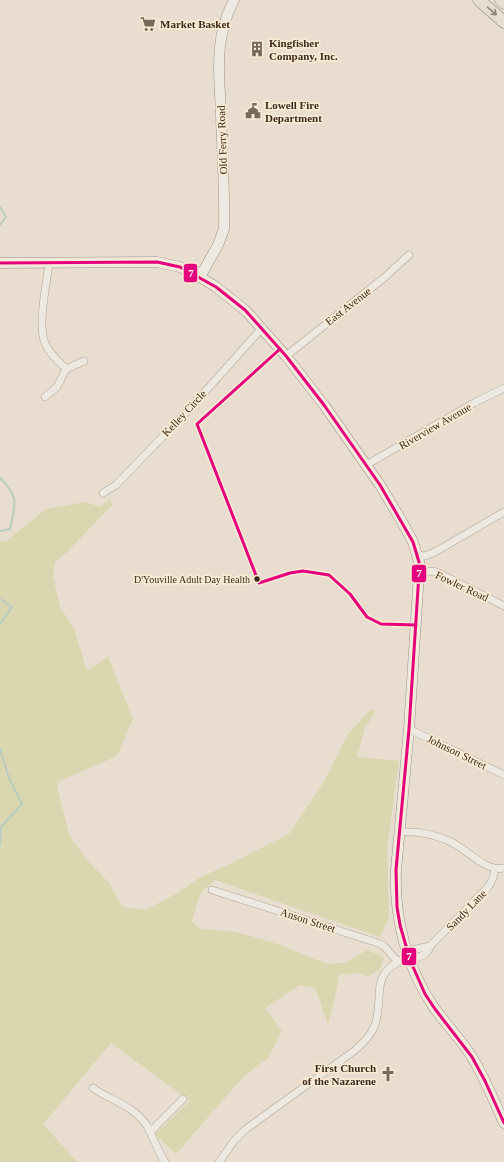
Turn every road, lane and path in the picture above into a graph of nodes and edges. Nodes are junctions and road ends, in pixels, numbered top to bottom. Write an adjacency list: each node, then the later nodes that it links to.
1 (234, 0): 9 (main road, Old Ferry Road)
2 (479, 0): 5 (main road, one-way to 5)
3 (501, 0): 4 (main road)
4 (504, 3)
5 (504, 22)
6 (409, 255): 11 (street, East Avenue)
7 (0, 263): 8 (main road)
8 (49, 263): 9 (main road); 13 (street)
9 (200, 277): 10 (main road)
10 (262, 328): 11 (main road); 17 (street, Kelley Circle)
11 (286, 356): 16 (main road)
12 (84, 361): 13 (street)
13 (66, 369): 15 (street)
14 (504, 388): 16 (street, Riverview Avenue)
15 (45, 397)
16 (366, 465): 19 (main road)
17 (103, 493)
18 (504, 512): 19 (street)
19 (418, 556): 20 (main road)
20 (419, 573): 21 (street, Fowler Road); 22 (main road)
21 (504, 606)
22 (409, 729): 23 (street, Johnson Street); 24 (main road)
23 (504, 775)
24 (400, 832): 26 (street); 28 (main road)
25 (504, 867): 26 (street)
26 (495, 869): 28 (street, Sandy Lane)
27 (212, 890): 29 (street, Anson Street)
28 (409, 956): 29 (street); 32 (main road)
29 (398, 962): 35 (street)
30 (93, 1088): 33 (street)
31 (183, 1099): 33 (street)
32 (504, 1123)
33 (150, 1132): 34 (street)
34 (165, 1162)
35 (219, 1162)

